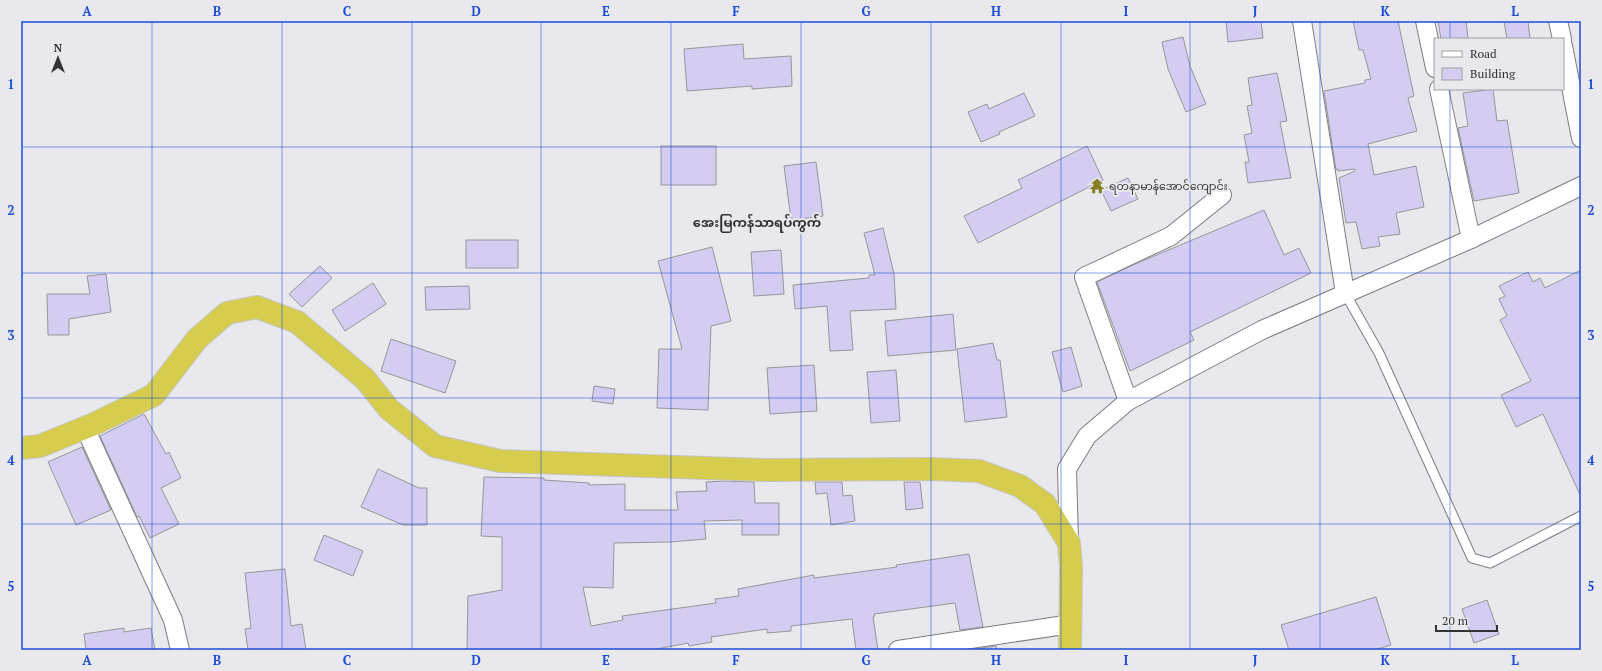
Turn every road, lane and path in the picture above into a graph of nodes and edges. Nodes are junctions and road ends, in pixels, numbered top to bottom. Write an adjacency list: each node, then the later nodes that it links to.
1 (1302, 21): 12 (street)
2 (1425, 21): 6 (street)
3 (1558, 21): 4 (street)
4 (1562, 38)
5 (1564, 51): 8 (street)
6 (1434, 63)
7 (1439, 90): 11 (street)
8 (1581, 138)
9 (1581, 186): 11 (street)
10 (1222, 195): 13 (street)
11 (1471, 239): 12 (street)
12 (1345, 293): 13 (street); 16 (lane)
13 (1128, 401): 17 (street)
14 (85, 428): 15 (highway); 17 (highway); 19 (street)
15 (21, 448)
16 (1581, 516)
17 (1069, 543): 18 (highway)
18 (1071, 624): 20 (street); 21 (highway)
19 (180, 650)
20 (898, 650)
21 (1070, 650)

